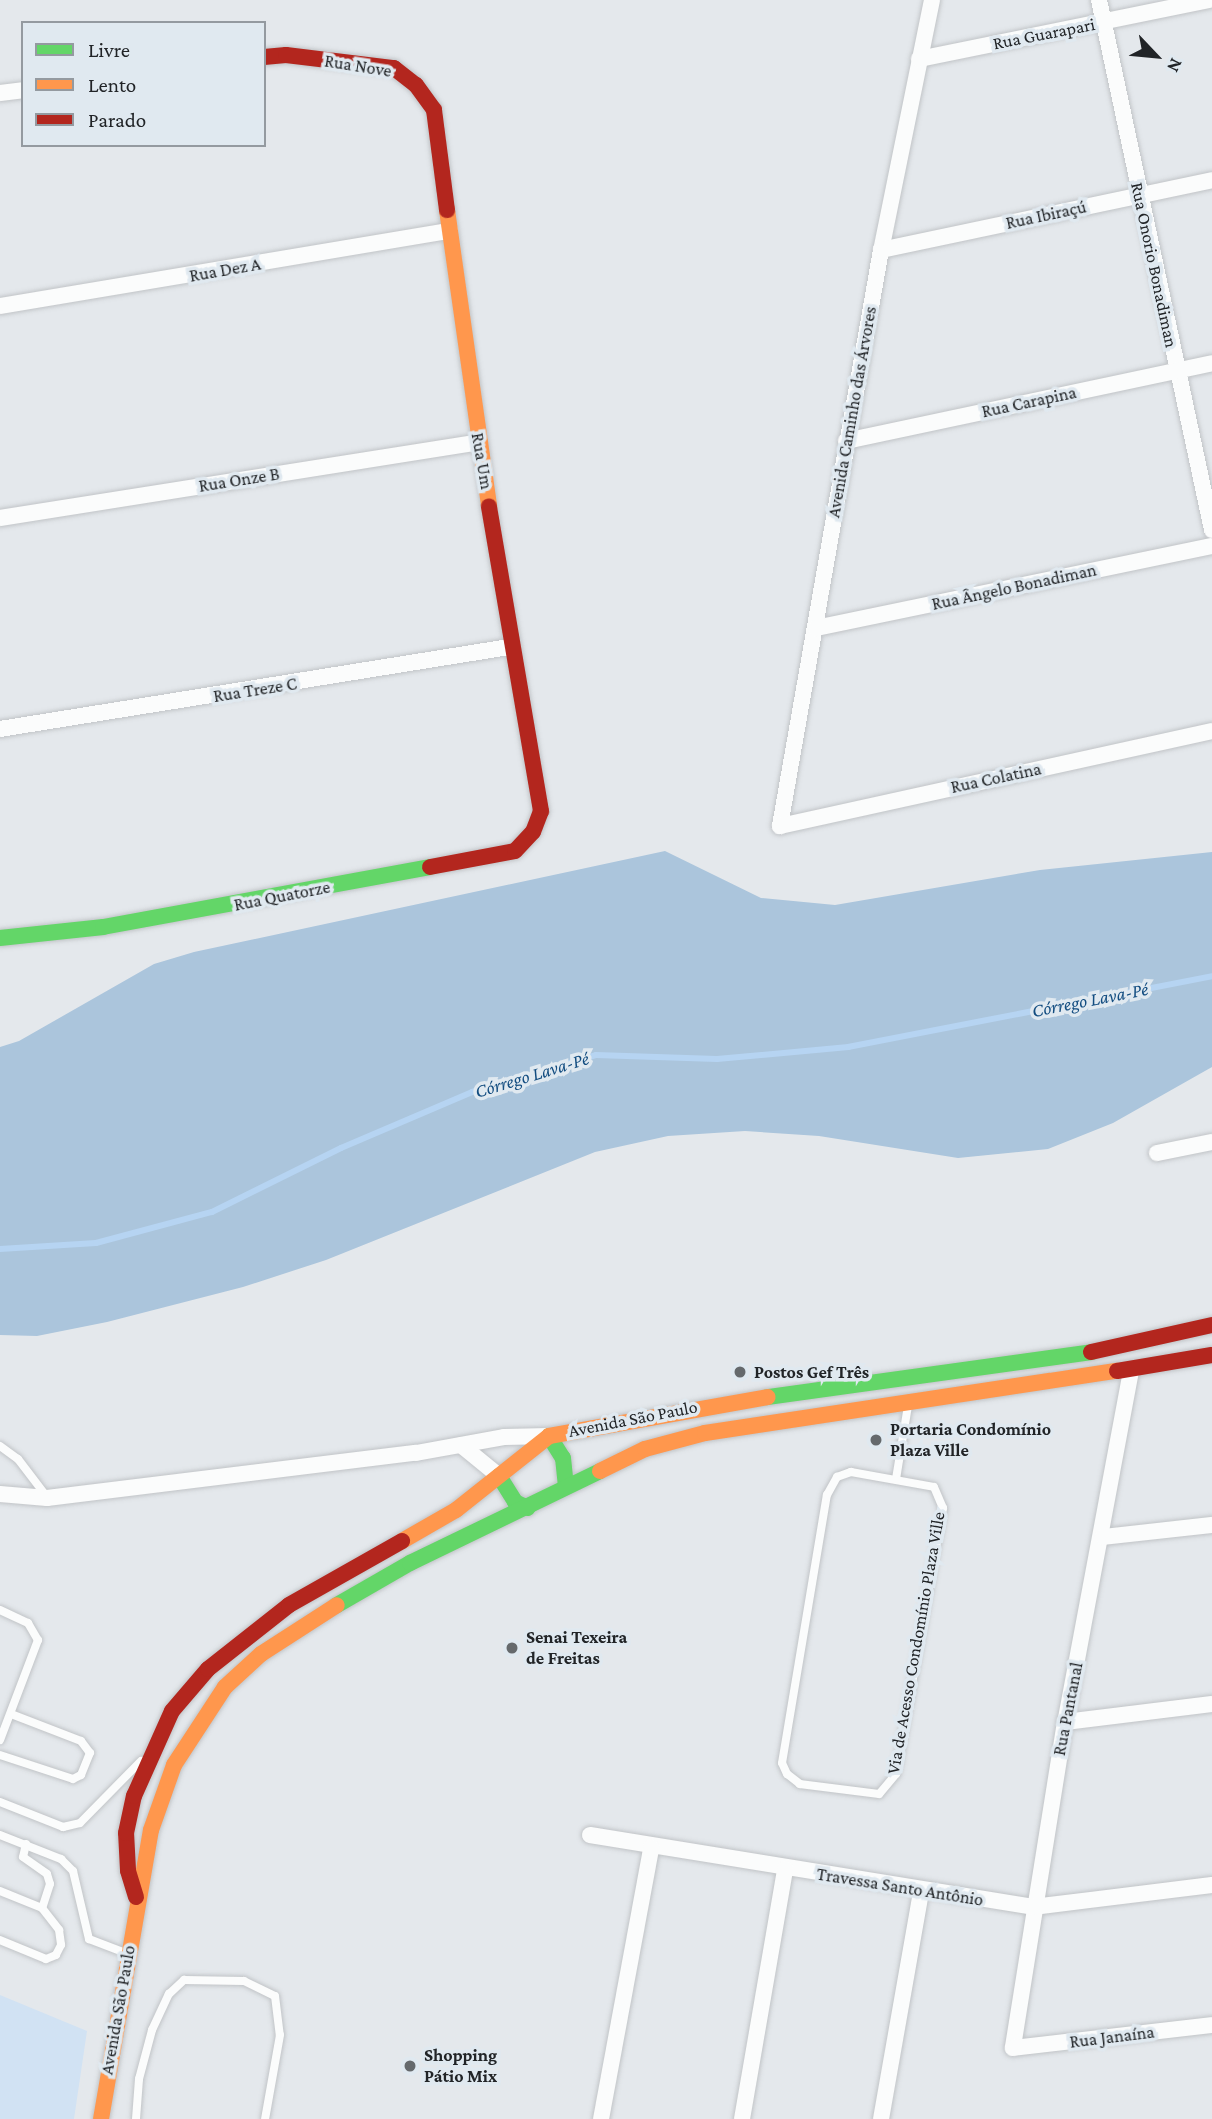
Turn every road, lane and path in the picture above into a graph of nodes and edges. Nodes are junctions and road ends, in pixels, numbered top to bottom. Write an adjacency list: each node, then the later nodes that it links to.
1 (932, 0): 6 (street, Avenida Caminho das Árvores)
2 (1099, 0): 4 (street, Rua Onorio Bonadiman)
3 (1209, 0): 4 (street, Rua Guarapari)
4 (1104, 23): 6 (street, Rua Guarapari); 11 (street, Rua Onorio Bonadiman)
5 (266, 57): 9 (street, Rua Nove)
6 (919, 59): 13 (street, Avenida Caminho das Árvores)
7 (21, 90): 8 (street)
8 (0, 93)
9 (434, 110): 12 (street, Rua Um)
10 (1212, 180): 11 (street, Rua Ibiraçú)
11 (1139, 195): 13 (street, Rua Ibiraçú); 16 (street, Rua Onorio Bonadiman)
12 (450, 231): 14 (street, Rua Dez A); 18 (street, Rua Um)
13 (881, 250): 17 (street, Avenida Caminho das Árvores)
14 (0, 306)
15 (1212, 363): 16 (street, Rua Carapina)
16 (1176, 370): 17 (street, Rua Carapina); 20 (street, Rua Onorio Bonadiman)
17 (846, 441): 22 (street, Avenida Caminho das Árvores)
18 (478, 442): 19 (street, Rua Onze B); 23 (street, Rua Um)
19 (0, 518)
20 (1212, 530)
21 (1212, 546): 22 (street, Rua Ângelo Bonadiman)
22 (816, 628): 27 (street, Avenida Caminho das Árvores)
23 (509, 647): 24 (street, Rua Treze C); 26 (street, Rua Um)
24 (0, 729)
25 (1212, 731): 27 (street, Rua Colatina)
26 (541, 811): 28 (street, Rua Quatorze)
27 (779, 826)
28 (0, 938)
29 (1212, 1142): 30 (street)
30 (1157, 1153)
31 (1212, 1325): 35 (street, Avenida São Paulo)
32 (1212, 1354): 33 (street, Avenida São Paulo)
33 (1131, 1371): 34 (street, Avenida São Paulo); 45 (street, Rua Pantanal)
34 (908, 1405): 39 (lane); 40 (street, Avenida São Paulo)
35 (549, 1436): 36 (street); 38 (street, Avenida São Paulo); 40 (street)
36 (461, 1445): 38 (street); 42 (street)
37 (0, 1446): 42 (lane)
38 (499, 1476): 43 (street); 51 (street, Avenida São Paulo)
39 (896, 1479): 39 (lane, Via de Acesso Condomínio Plaza Ville)
40 (566, 1486): 43 (street, Avenida São Paulo)
41 (0, 1494): 42 (street)
42 (47, 1498)
43 (528, 1508): 62 (street, Avenida São Paulo)
44 (1212, 1525): 45 (street)
45 (1103, 1537): 49 (street, Rua Pantanal)
46 (0, 1610): 48 (lane)
47 (1212, 1704): 49 (street)
48 (11, 1714): 50 (lane); 52 (lane)
49 (1065, 1721): 63 (street, Rua Pantanal)
50 (0, 1740)
51 (151, 1752): 53 (lane); 62 (street, Avenida São Paulo)
52 (0, 1755)
53 (0, 1802)
54 (0, 1835): 56 (lane)
55 (590, 1835): 57 (street, Travessa Santo Antônio)
56 (26, 1844): 64 (lane); 66 (lane)
57 (651, 1848): 58 (street, Travessa Santo Antônio); 72 (street)
58 (786, 1869): 61 (street, Travessa Santo Antônio); 73 (street)
59 (1212, 1885): 63 (street, Travessa Santo Antônio)
60 (0, 1891): 64 (lane)
61 (921, 1891): 63 (street, Travessa Santo Antônio); 74 (street)
62 (137, 1900): 66 (street, Avenida São Paulo)
63 (1033, 1907): 68 (street, Rua Pantanal)
64 (42, 1908): 65 (lane)
65 (0, 1940)
66 (128, 1954): 69 (street, Avenida São Paulo)
67 (1212, 2025): 68 (street, Rua Janaína)
68 (1013, 2048)
69 (100, 2119)
70 (135, 2119): 71 (lane)
71 (265, 2119)
72 (601, 2119)
73 (742, 2119)
74 (881, 2119)

